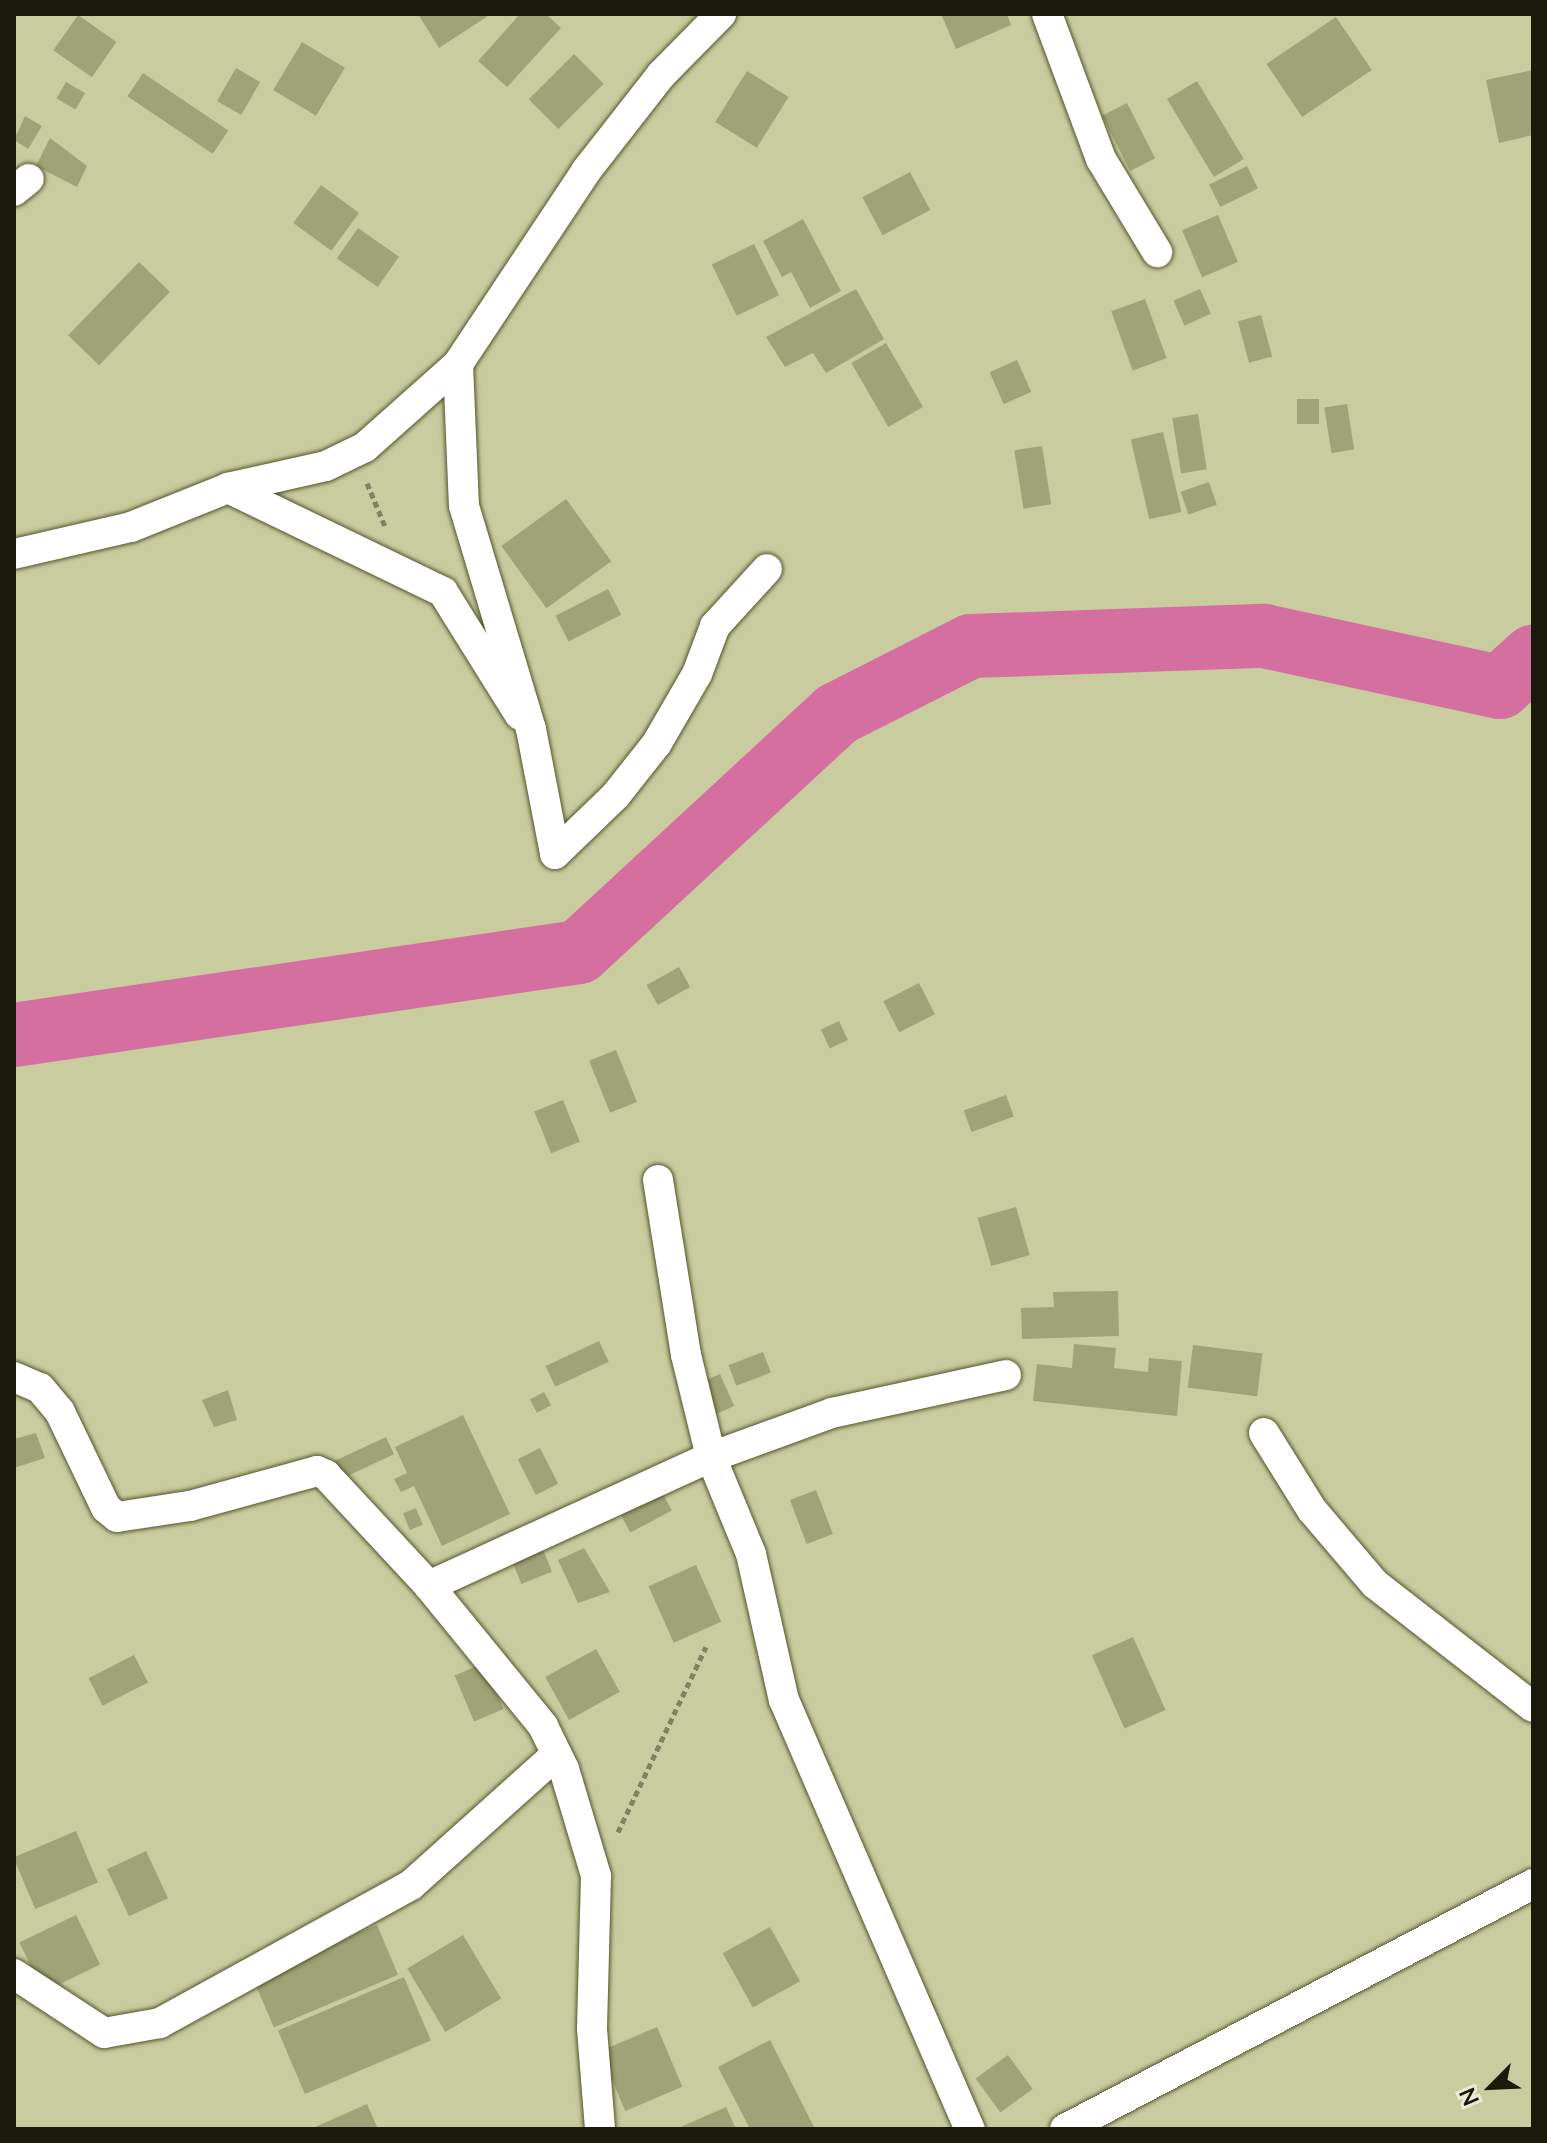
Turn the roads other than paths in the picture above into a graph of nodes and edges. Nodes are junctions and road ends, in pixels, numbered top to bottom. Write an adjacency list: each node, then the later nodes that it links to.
1 (721, 14): 4 (street)
2 (1047, 14): 3 (street)
3 (1157, 252)
4 (458, 364): 5 (street); 8 (street)
5 (228, 488): 6 (street); 8 (street)
6 (14, 554)
7 (767, 569): 8 (street)
8 (531, 729)
9 (658, 1180): 13 (street)
10 (1006, 1375): 13 (street)
11 (14, 1377): 14 (street)
12 (1264, 1433): 15 (street)
13 (711, 1457): 14 (street); 20 (street)
14 (429, 1586): 16 (street)
15 (1533, 1707)
16 (556, 1755): 18 (street); 19 (street)
17 (1533, 1884): 21 (street)
18 (14, 1974)
19 (600, 2129)
20 (970, 2129)
21 (1065, 2129)

